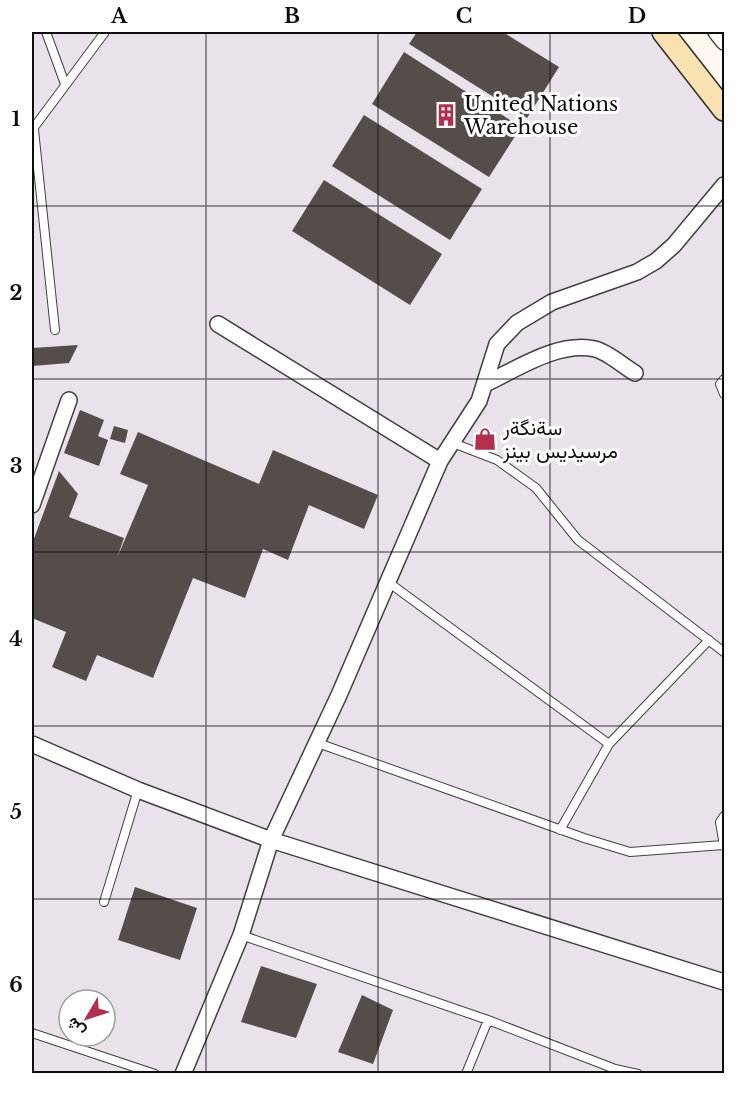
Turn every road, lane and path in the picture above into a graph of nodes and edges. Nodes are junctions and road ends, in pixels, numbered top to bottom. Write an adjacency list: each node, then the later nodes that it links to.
1 (46, 32): 6 (lane)
2 (105, 32): 6 (lane)
3 (663, 32): 7 (street)
4 (716, 32): 5 (street)
5 (724, 42)
6 (65, 84): 8 (lane)
7 (724, 110)
8 (33, 130): 11 (lane)
9 (724, 185): 14 (street)
10 (218, 324): 18 (street)
11 (55, 330)
12 (635, 373): 14 (street)
13 (724, 379): 15 (lane)
14 (485, 384): 17 (street)
15 (724, 394)
16 (69, 400): 19 (street)
17 (453, 443): 18 (street); 21 (lane)
18 (440, 461): 20 (street)
19 (32, 505)
20 (388, 582): 23 (street); 25 (lane)
21 (709, 640): 22 (lane); 25 (lane)
22 (724, 652)
23 (315, 742): 28 (lane); 29 (street)
24 (32, 744): 26 (street)
25 (609, 744): 28 (lane)
26 (138, 789): 29 (street); 31 (lane)
27 (724, 816): 30 (lane)
28 (560, 830): 30 (lane)
29 (270, 840): 32 (street); 33 (street)
30 (724, 845)
31 (104, 902)
32 (241, 935): 34 (lane); 37 (street)
33 (724, 982)
34 (488, 1020): 38 (lane); 39 (lane)
35 (32, 1034): 36 (lane)
36 (155, 1074)
37 (183, 1074)
38 (466, 1074)
39 (638, 1074)

